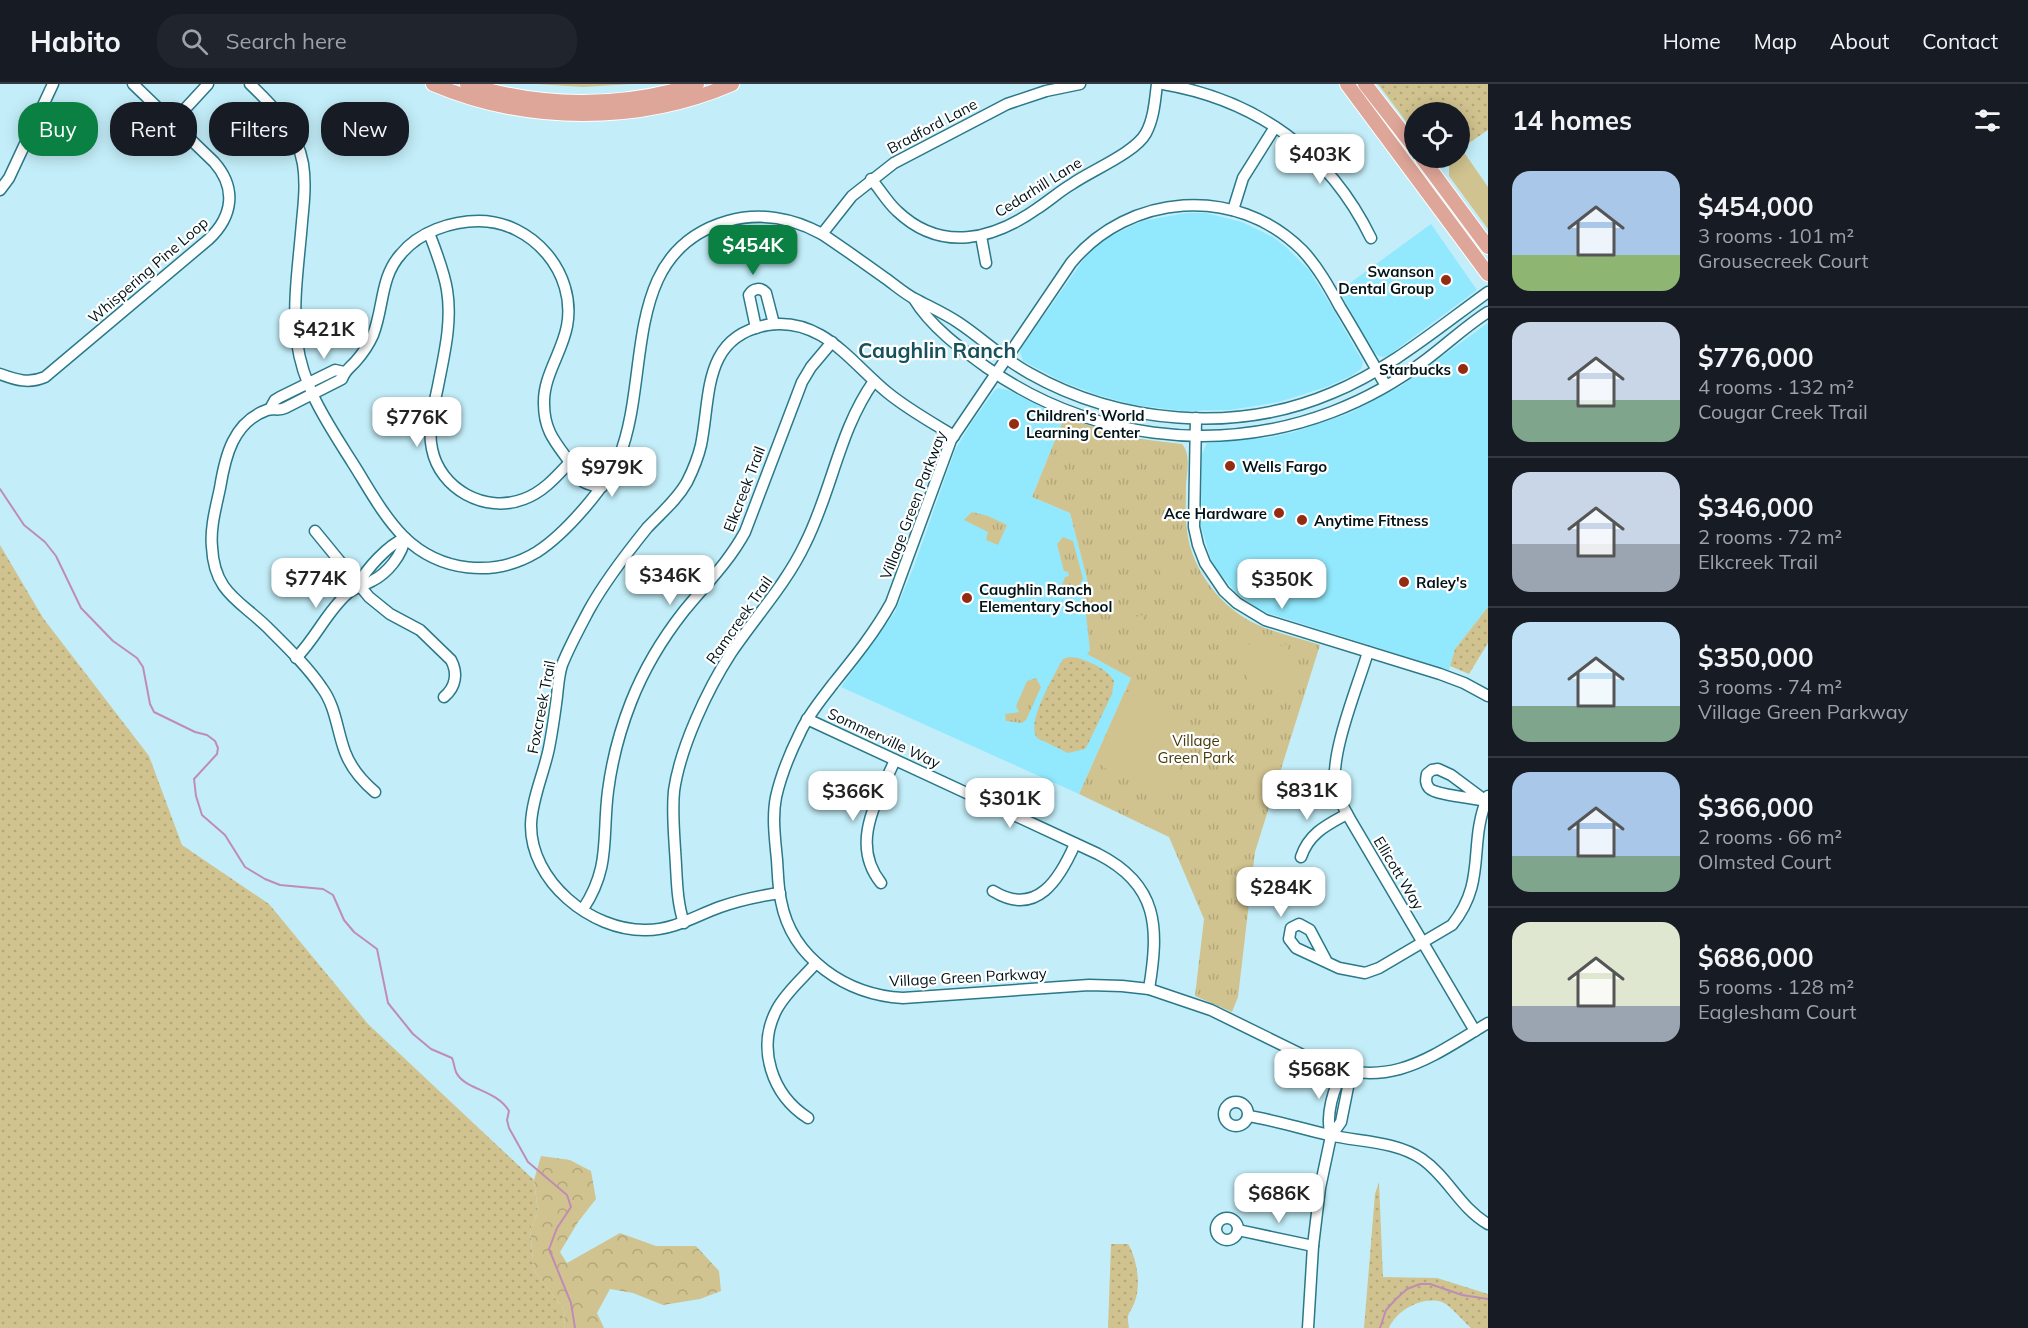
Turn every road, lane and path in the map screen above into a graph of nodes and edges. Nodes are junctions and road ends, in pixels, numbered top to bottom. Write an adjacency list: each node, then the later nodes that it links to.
1 (53, 84): 21 (street)
2 (133, 84): 14 (street, Whispering Pine Loop)
3 (208, 84): 15 (street)
4 (250, 84): 42 (street)
5 (433, 84): 8 (main road)
6 (466, 84): 7 (main road)
7 (697, 84)
8 (732, 84)
9 (1080, 84): 20 (street, Bradford Lane)
10 (1157, 84): 25 (street, Cedarhill Lane)
11 (1163, 84): 16 (street)
12 (1347, 84): 29 (main road)
13 (1365, 84): 17 (main road)
14 (152, 102)
15 (191, 102)
16 (1275, 127): 22 (street); 26 (street)
17 (1404, 134)
18 (197, 146): 39 (street, Whispering Pine Loop)
19 (1429, 168): 27 (main road)
20 (871, 179): 24 (street, Bradford Lane); 25 (street, Cedarhill Lane)
21 (0, 190)
22 (1233, 210): 36 (street, Village Green Parkway); 37 (street, Village Green Parkway)
23 (429, 233): 38 (street); 49 (street); 49 (street)
24 (822, 234): 31 (street); 50 (street)
25 (981, 236): 28 (street)
26 (1371, 238)
27 (1488, 247)
28 (986, 263)
29 (1488, 274)
30 (1488, 292): 37 (street)
31 (914, 299): 36 (street); 40 (street)
32 (1488, 312): 43 (street)
33 (774, 324): 34 (street, Foxcreek Trail); 34 (street); 35 (street, Foxcreek Trail)
34 (756, 328): 68 (street, Foxcreek Trail)
35 (832, 342): 41 (street, Foxcreek Trail); 68 (street, Elkcreek Trail)
36 (1005, 359): 40 (street, Village Green Parkway); 46 (street)
37 (1377, 370): 43 (street, Village Green Parkway); 46 (street)
38 (344, 372): 42 (street); 44 (street)
39 (0, 374)
40 (996, 374): 47 (street, Village Green Parkway); 48 (street)
41 (874, 381): 47 (street, Foxcreek Trail); 69 (street, Ramcreek Trail)
42 (307, 384): 44 (street); 45 (street)
43 (1386, 386): 48 (street)
44 (312, 396): 45 (street); 52 (street)
45 (270, 409): 55 (street)
46 (1196, 418): 48 (street)
47 (954, 436): 58 (street, Village Green Parkway)
48 (1195, 436): 54 (street)
49 (570, 462): 50 (street)
50 (602, 487): 52 (street)
51 (315, 531): 53 (street)
52 (405, 538): 53 (street)
53 (358, 585): 55 (street); 57 (street)
54 (1368, 652): 56 (street); 62 (street, Ellicott Way)
55 (296, 658): 60 (street)
56 (1488, 696)
57 (444, 697)
58 (807, 719): 59 (street, Sommerville Way); 67 (street, Village Green Parkway)
59 (895, 760): 63 (street, Sommerville Way); 65 (street)
60 (375, 792)
61 (1487, 798): 61 (street); 70 (street)
62 (1347, 814): 64 (street); 70 (street, Ellicott Way)
63 (1075, 844): 66 (street); 73 (street, Sommerville Way)
64 (1301, 857)
65 (881, 883)
66 (993, 891)
67 (780, 893): 69 (street, Foxcreek Trail); 72 (street, Village Green Parkway)
68 (583, 909): 69 (street, Foxcreek Trail)
69 (684, 922)
70 (1422, 942): 71 (street); 75 (street, Ellicott Way)
71 (1327, 962)
72 (816, 963): 73 (street, Village Green Parkway); 78 (street)
73 (1149, 989): 76 (street, Village Green Parkway)
74 (1488, 1023): 75 (street, Village Green Parkway)
75 (1475, 1031): 76 (street, Village Green Parkway)
76 (1345, 1071): 79 (street)
77 (1248, 1116): 79 (street)
78 (808, 1119)
79 (1331, 1136): 80 (street); 82 (street)
80 (1488, 1224)
81 (1239, 1230): 82 (street)
82 (1314, 1246): 83 (street)
83 (1308, 1328)

